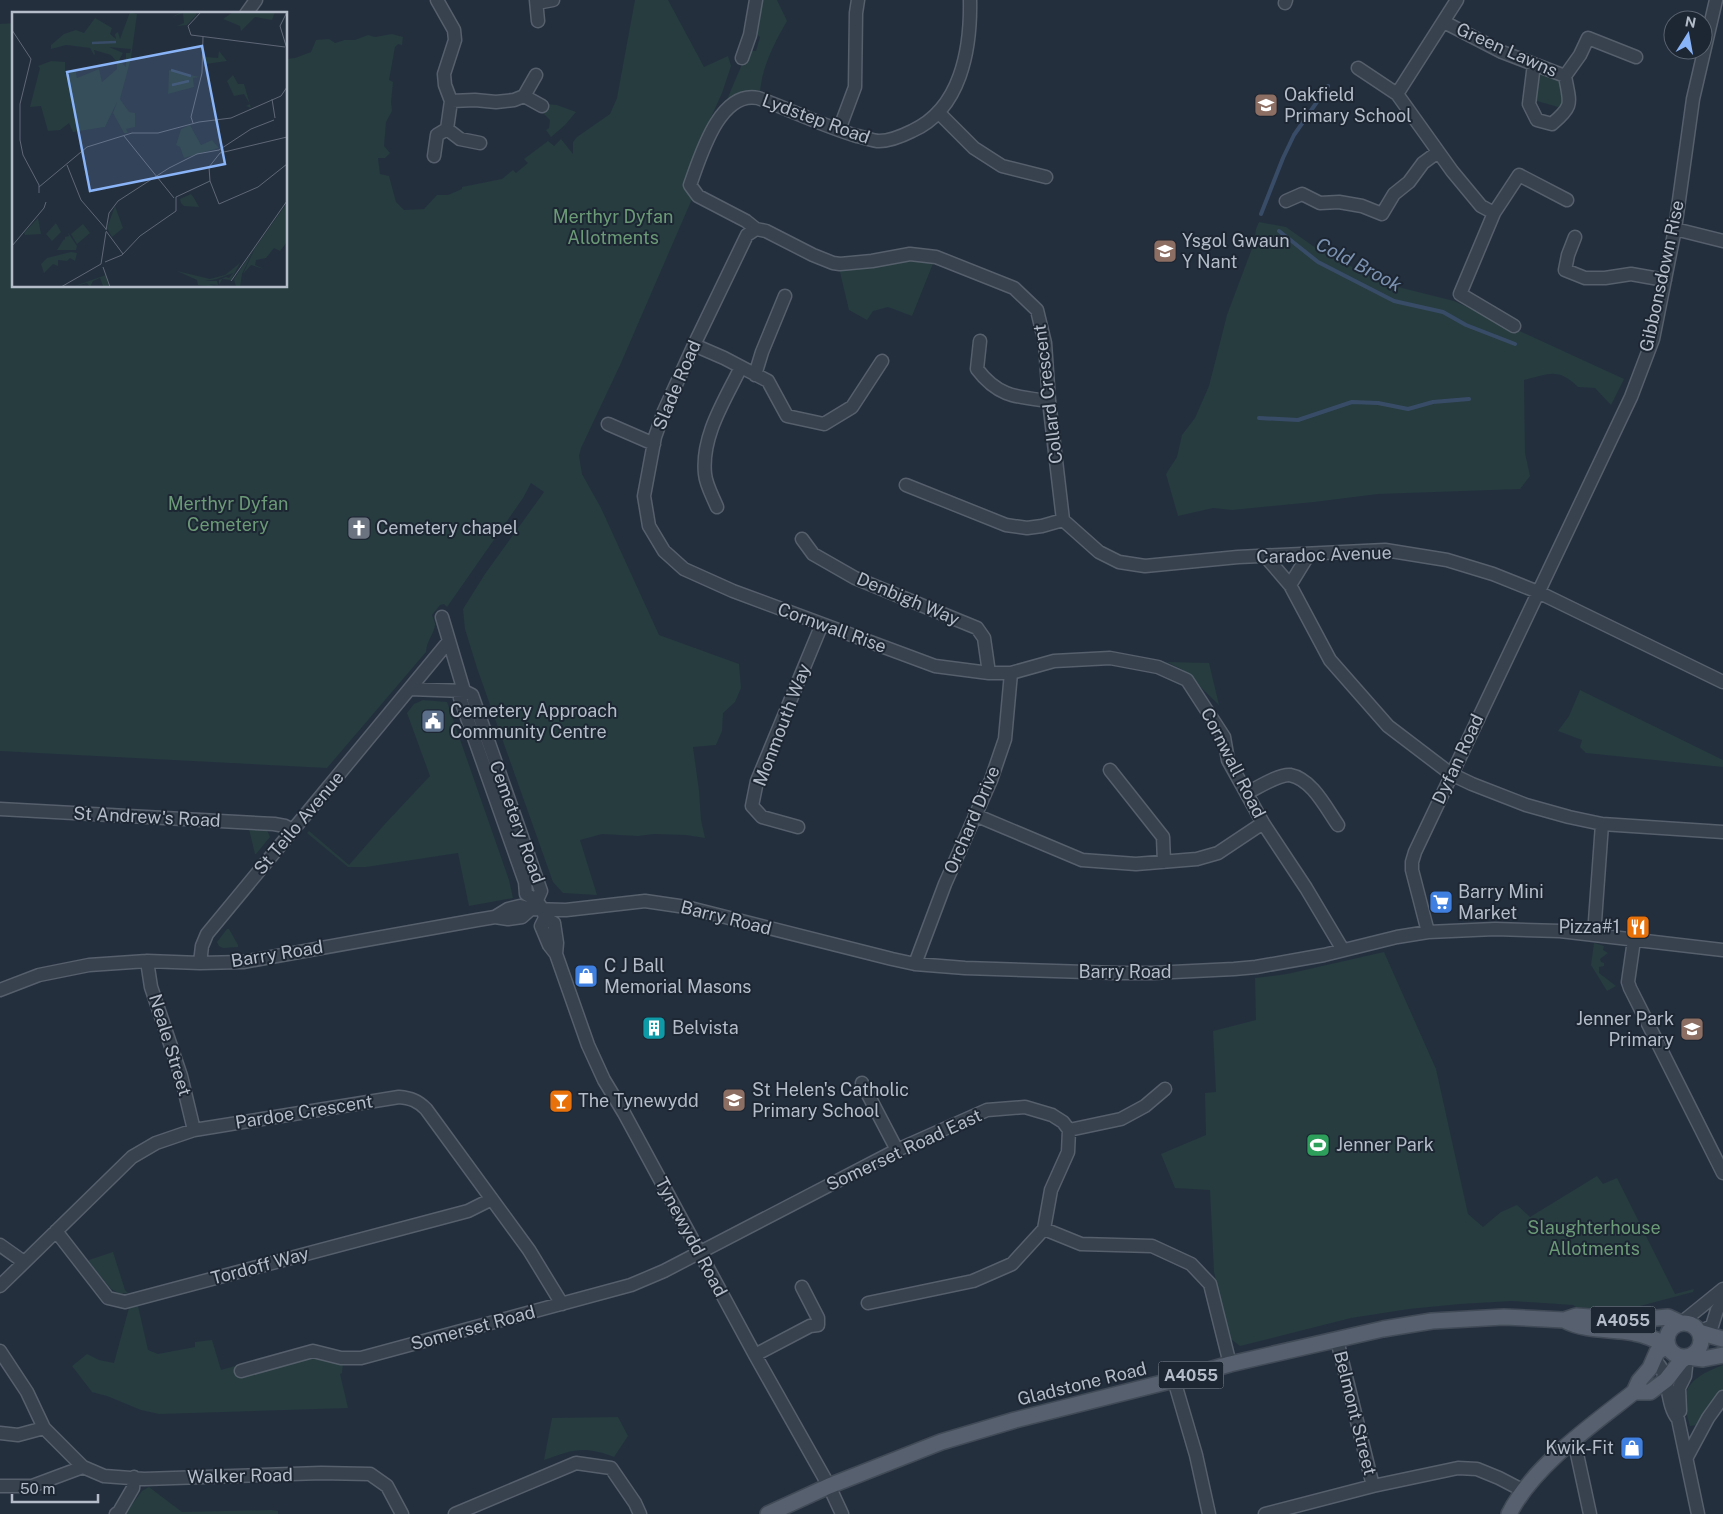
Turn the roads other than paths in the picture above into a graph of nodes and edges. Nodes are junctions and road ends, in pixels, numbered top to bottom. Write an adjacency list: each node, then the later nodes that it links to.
1 (256, 0): 10 (street)
2 (437, 0): 21 (street)
3 (553, 0): 9 (street)
4 (756, 0): 14 (street)
5 (858, 0): 25 (street)
6 (970, 0): 23 (street, Lydstep Road)
7 (1458, 0): 12 (street)
8 (1717, 1): 35 (street, Gibbonsdown Rise)
9 (536, 2): 11 (street)
10 (247, 12)
11 (538, 21)
12 (1444, 22): 15 (street, Green Lawns); 19 (street)
13 (1636, 57): 18 (street, Green Lawns)
14 (742, 58)
15 (1534, 64): 18 (street, Green Lawns); 18 (street)
16 (1358, 68): 19 (street)
17 (536, 75): 20 (street)
18 (1566, 76)
19 (1397, 94): 27 (street)
20 (524, 96): 21 (street); 22 (street)
21 (451, 101): 24 (street)
22 (542, 106)
23 (938, 112): 25 (street, Lydstep Road); 29 (street)
24 (447, 129): 26 (street); 28 (street)
25 (839, 130): 30 (street, Lydstep Road)
26 (480, 143)
27 (1438, 152): 32 (street); 33 (street)
28 (434, 156)
29 (1046, 177)
30 (698, 196): 34 (street, Collard Crescent)
31 (1567, 200): 33 (street)
32 (1286, 201)
33 (1494, 213): 40 (street)
34 (756, 229): 42 (street, Slade Road); 46 (street, Collard Crescent)
35 (1675, 229): 37 (street); 38 (street, Gibbonsdown Rise)
36 (1575, 237): 38 (street)
37 (1723, 241)
38 (1665, 280): 57 (street, Gibbonsdown Rise)
39 (785, 296): 45 (street)
40 (1514, 326)
41 (980, 341): 46 (street)
42 (694, 345): 44 (street); 48 (street, Slade Road)
43 (882, 361): 45 (street)
44 (741, 367): 45 (street); 50 (street)
45 (756, 375)
46 (1049, 401): 51 (street, Collard Crescent)
47 (608, 424): 48 (street)
48 (654, 444): 53 (street, Slade Road)
49 (906, 485): 51 (street)
50 (717, 507)
51 (1063, 520): 55 (street, Caradoc Avenue)
52 (802, 539): 62 (street, Denbigh Way)
53 (664, 551): 59 (street, Cornwall Rise)
54 (1309, 554): 55 (street, Caradoc Avenue); 56 (street); 57 (street, Caradoc Avenue)
55 (1266, 557): 56 (street)
56 (1290, 585): 67 (street)
57 (1538, 592): 63 (street, Caradoc Avenue); 67 (street, Dyfan Road)
58 (442, 617): 60 (street, Cemetery Road)
59 (822, 624): 62 (street, Cornwall Rise); 74 (street, Monmouth Way)
60 (449, 641): 64 (street, St Teilo Avenue); 65 (street, Cemetery Road)
61 (1011, 673): 62 (street, Cornwall Rise); 68 (street, Cornwall Road); 70 (street, Orchard Drive)
62 (989, 674)
63 (1723, 682)
64 (410, 689): 65 (street); 75 (street, St Teilo Avenue)
65 (464, 691): 78 (street, Cemetery Road)
66 (1110, 770): 77 (street)
67 (1451, 774): 72 (street); 79 (street, Dyfan Road)
68 (1247, 793): 71 (street, Cornwall Road); 73 (street)
69 (0, 810): 75 (street, St Andrew's Road)
70 (975, 815): 77 (street); 86 (street, Orchard Drive)
71 (1263, 823): 77 (street); 82 (street, Cornwall Road)
72 (1602, 824): 76 (street); 80 (street)
73 (1338, 825)
74 (798, 827)
75 (293, 830): 85 (street, St Teilo Avenue)
76 (1723, 832)
77 (1164, 862)
78 (539, 909): 85 (street, Barry Road); 86 (street, Barry Road); 98 (street, Tynewydd Road)
79 (1428, 932): 80 (street, Barry Road); 82 (street, Barry Road)
80 (1594, 935): 81 (street, Barry Road)
81 (1634, 940): 83 (street, Barry Road); 93 (street)
82 (1344, 950): 86 (street, Barry Road)
83 (1723, 950)
84 (147, 960): 85 (street, Barry Road); 87 (street, Barry Road); 90 (street, Neale Street)
85 (200, 963)
86 (915, 964)
87 (0, 990)
88 (862, 1083): 92 (street)
89 (1165, 1089): 91 (street)
90 (194, 1130): 94 (street, Pardoe Crescent); 96 (street, Pardoe Crescent)
91 (1069, 1130): 92 (street, Somerset Road East); 95 (street)
92 (897, 1150): 98 (street, Somerset Road East)
93 (1723, 1173)
94 (492, 1199): 96 (street, Tordoff Way); 105 (street, Pardoe Crescent)
95 (1044, 1228): 104 (street); 117 (street)
96 (56, 1231): 99 (street, Pardoe Crescent)
97 (0, 1245): 99 (street)
98 (699, 1252): 105 (street, Somerset Road); 113 (street, Tynewydd Road)
99 (24, 1262): 100 (street, Pardoe Crescent)
100 (0, 1286)
101 (802, 1287): 113 (street)
102 (1723, 1289): 107 (street)
103 (1723, 1302): 108 (street)
104 (868, 1303)
105 (562, 1304): 118 (street, Somerset Road)
106 (1564, 1320): 107 (main road, Gladstone Road / A4055); 110 (main road, Gladstone Road / A4055); 111 (main road, Gladstone Road / A4055)
107 (1681, 1324): 108 (main road); 111 (main road)
108 (1699, 1332): 109 (main road); 115 (main road)
109 (1723, 1338)
110 (1337, 1340): 117 (main road, Gladstone Road / A4055); 132 (street, Belmont Street)
111 (1668, 1346): 115 (main road); 116 (main road)
112 (0, 1351): 124 (street, Walker Road)
113 (755, 1354): 131 (street, Tynewydd Road)
114 (1723, 1355): 115 (main road)
115 (1687, 1357): 120 (main road); 123 (street)
116 (1654, 1360): 120 (street); 121 (main road)
117 (1230, 1364): 119 (main road, Gladstone Road / A4055)
118 (241, 1371)
119 (1174, 1380): 131 (main road, Gladstone Road / A4055); 140 (street)
120 (1666, 1380): 121 (main road); 123 (street)
121 (1634, 1392): 126 (main road)
122 (1723, 1397): 127 (street)
123 (1678, 1419): 127 (street)
124 (44, 1428): 125 (street); 128 (street, Walker Road)
125 (0, 1433)
126 (1574, 1440): 133 (main road); 143 (street)
127 (1686, 1457): 144 (street)
128 (83, 1467): 129 (street, Walker Road); 130 (street)
129 (134, 1477): 134 (street); 135 (street, Walker Road)
130 (0, 1486)
131 (829, 1486): 138 (main road, Gladstone Road / A4055); 139 (street, Tynewydd Road)
132 (1374, 1486): 133 (street); 141 (street)
133 (1524, 1491): 142 (main road)
134 (116, 1514)
135 (402, 1514)
136 (455, 1514): 137 (street)
137 (640, 1514)
138 (768, 1514)
139 (842, 1514)
140 (1209, 1514)
141 (1265, 1514)
142 (1509, 1514)
143 (1590, 1514)
144 (1698, 1514)

